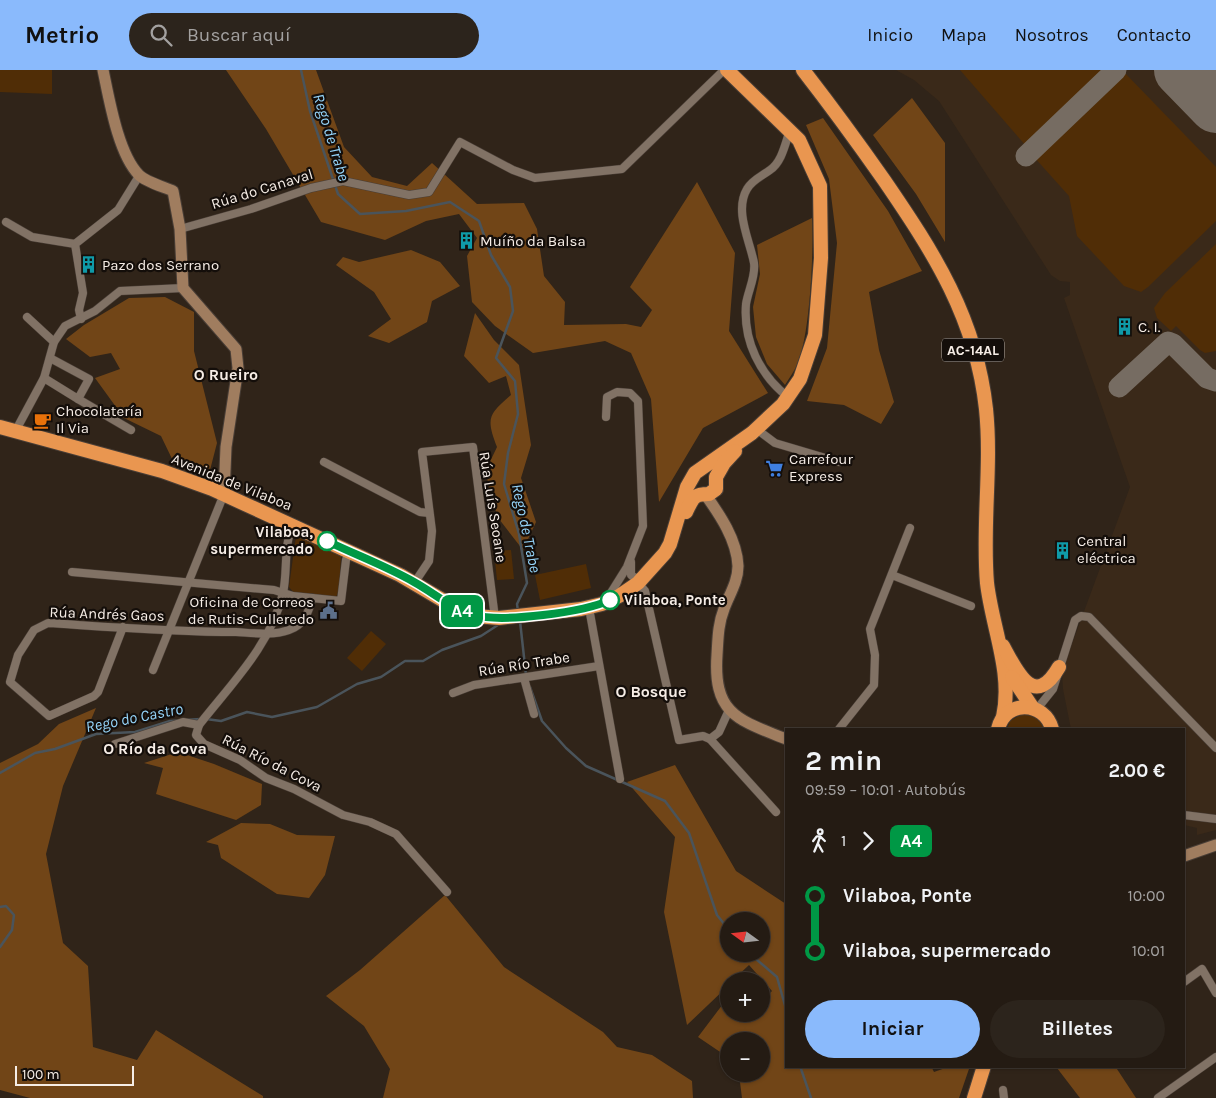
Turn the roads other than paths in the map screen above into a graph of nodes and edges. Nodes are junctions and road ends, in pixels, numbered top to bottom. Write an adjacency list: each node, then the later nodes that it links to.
1 (103, 70): 5 (street)
2 (726, 70): 4 (highway); 7 (street, Rúa do Canaval)
3 (803, 70): 49 (highway, AC-14AL)
4 (790, 130): 16 (highway); 16 (street)
5 (139, 176): 7 (street); 8 (street)
6 (6, 222): 8 (street)
7 (180, 229): 9 (street)
8 (75, 244): 11 (street)
9 (183, 288): 11 (street); 28 (street)
10 (26, 318): 12 (street)
11 (81, 319): 12 (street)
12 (54, 342): 13 (street)
13 (50, 358): 14 (street); 15 (street)
14 (44, 378): 15 (street); 19 (street)
15 (78, 398): 20 (street)
16 (786, 400): 21 (highway); 22 (highway); 25 (highway)
17 (606, 417): 34 (street)
18 (0, 426): 19 (highway, Avenida de Vilaboa)
19 (16, 430): 28 (highway, Avenida de Vilaboa)
20 (132, 430)
21 (759, 431): 24 (street); 26 (highway)
22 (736, 434): 25 (highway); 29 (highway)
23 (324, 462): 30 (street)
24 (839, 462)
25 (696, 474): 26 (highway); 27 (highway); 29 (highway); 33 (highway)
26 (716, 477): 27 (highway)
27 (706, 493): 33 (highway); 56 (street)
28 (224, 494): 31 (highway, Avenida de Vilaboa); 39 (street)
29 (674, 513): 33 (highway)
30 (429, 514): 40 (street); 45 (street, Rúa Luís Seoane)
31 (293, 525): 35 (highway, Avenida de Vilaboa); 41 (street)
32 (910, 528): 37 (street)
33 (670, 544): 38 (highway)
34 (634, 550): 38 (street); 43 (street)
35 (350, 552): 40 (highway, Avenida de Vilaboa); 42 (street)
36 (72, 572): 39 (street)
37 (892, 576): 44 (street); 60 (street)
38 (642, 579): 43 (highway, Avenida de Vilaboa); 62 (street)
39 (187, 582): 41 (street); 47 (street)
40 (415, 582): 45 (highway, Avenida de Vilaboa)
41 (283, 593): 42 (street); 48 (street)
42 (312, 598): 48 (street, Rúa Andrés Gaos)
43 (595, 606): 45 (highway, Avenida de Vilaboa); 50 (street)
44 (971, 606)
45 (497, 618)
46 (123, 627): 46 (street, Rúa Andrés Gaos); 47 (street, Rúa Andrés Gaos)
47 (168, 630): 48 (street, Rúa Andrés Gaos); 52 (street)
48 (268, 633): 59 (street)
49 (998, 638): 51 (highway, AC-14AL); 55 (highway, AC-14AL); 58 (highway, AC-14AL)
50 (599, 666): 53 (street, Rúa Río Trabe); 66 (street)
51 (1059, 667): 55 (street); 65 (street)
52 (153, 670)
53 (524, 678): 54 (street, Rúa Río Trabe); 57 (street)
54 (453, 692)
55 (1035, 708): 58 (highway, AC-14AL); 61 (highway, AC-14AL)
56 (729, 710): 62 (street); 63 (street)
57 (534, 714)
58 (1001, 723)
59 (199, 725): 64 (street); 72 (street, Rúa Río da Cova)
60 (840, 728)
61 (1052, 728)
62 (710, 739): 67 (street)
63 (785, 739)
64 (115, 744)
65 (1216, 748)
66 (620, 779)
67 (776, 812)
68 (1185, 815): 69 (street)
69 (1216, 819)
70 (1216, 845): 71 (street)
71 (1185, 856)
72 (447, 892)
73 (1185, 981): 74 (street)
74 (1216, 993)
75 (1216, 1057): 78 (street)
76 (983, 1068): 77 (highway)
77 (974, 1098)
78 (1158, 1098)

